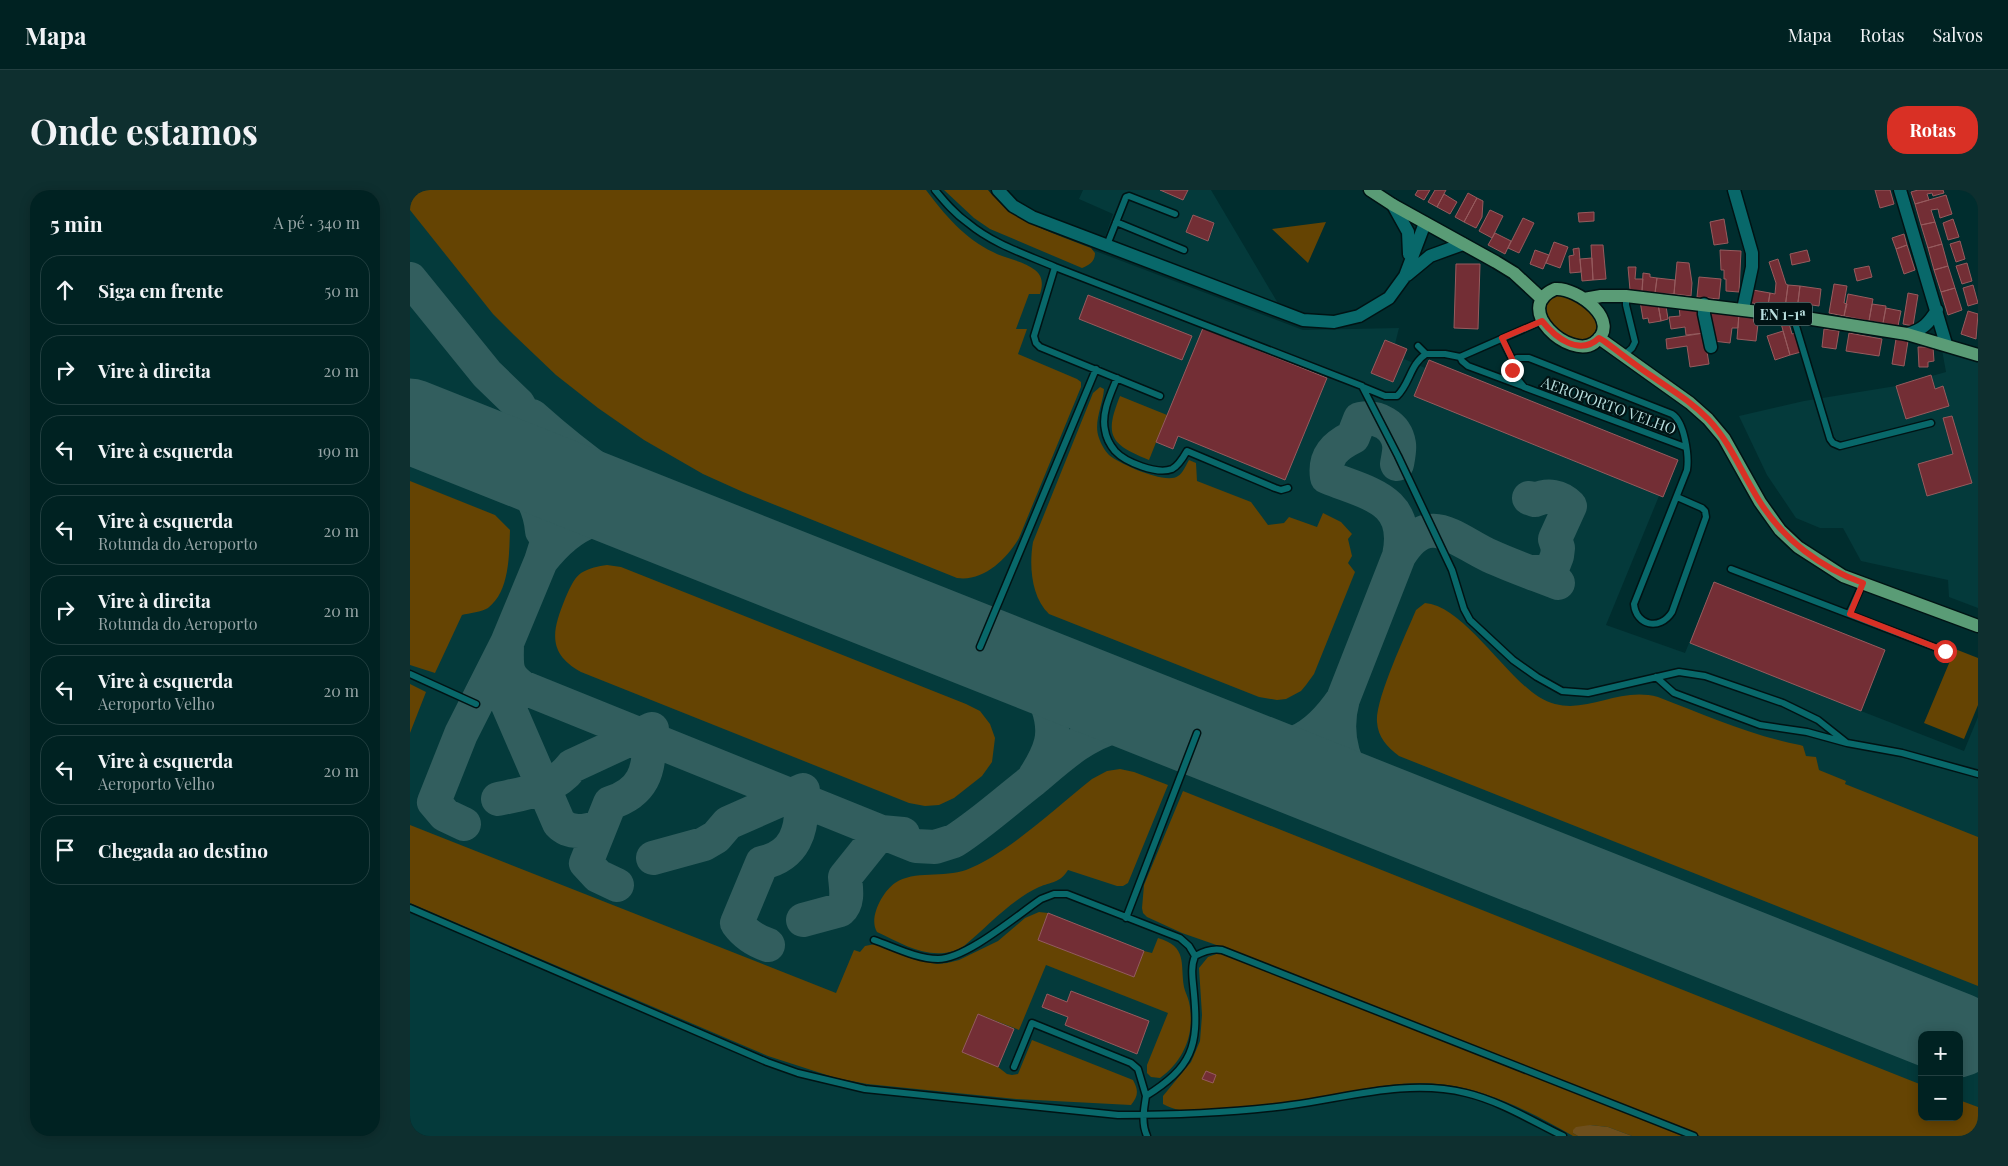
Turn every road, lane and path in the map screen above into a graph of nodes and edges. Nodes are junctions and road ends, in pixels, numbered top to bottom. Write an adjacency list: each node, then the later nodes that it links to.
1 (934, 190): 13 (lane)
2 (998, 190): 11 (street)
3 (1370, 190): 6 (main road)
4 (1734, 190): 19 (street)
5 (1900, 190): 20 (street)
6 (1393, 205): 9 (main road); 14 (street)
7 (1175, 214): 8 (lane)
8 (1116, 222): 11 (lane); 12 (lane)
9 (1425, 223): 10 (main road); 14 (street)
10 (1463, 244): 14 (street); 16 (main road)
11 (1107, 245): 14 (street)
12 (1184, 250)
13 (1055, 266): 34 (lane); 36 (lane)
14 (1405, 276)
15 (1626, 296): 17 (main road, EN 1-1ª); 18 (main road, EN 1-1ª); 31 (lane)
16 (1542, 299): 17 (main road); 22 (main road)
17 (1584, 299): 25 (main road)
18 (1704, 304): 19 (main road, EN 1-1ª); 28 (street)
19 (1744, 309): 21 (main road, EN 1-1ª)
20 (1937, 310): 23 (street); 26 (street)
21 (1793, 316): 23 (main road, EN 1-1ª); 39 (lane)
22 (1542, 321): 24 (lane); 25 (main road)
23 (1907, 334): 26 (main road, EN 1-1ª)
24 (1502, 338): 32 (lane); 33 (lane, AEROPORTO VELHO)
25 (1599, 338): 31 (main road)
26 (1946, 344): 30 (main road, EN 1-1ª)
27 (1418, 346): 29 (lane)
28 (1710, 347)
29 (1426, 354): 32 (lane); 36 (lane)
30 (1978, 355)
31 (1623, 356): 44 (main road)
32 (1460, 358): 37 (lane)
33 (1513, 361): 37 (lane, AEROPORTO VELHO); 40 (lane, AEROPORTO VELHO)
34 (1096, 369): 35 (lane); 47 (lane)
35 (1117, 378): 38 (lane); 41 (lane)
36 (1362, 386): 50 (lane)
37 (1524, 387): 40 (lane, AEROPORTO VELHO)
38 (1160, 396)
39 (1931, 423)
40 (1685, 447): 42 (lane, AEROPORTO VELHO)
41 (1288, 488)
42 (1677, 497): 42 (lane, AEROPORTO VELHO)
43 (1731, 569): 45 (lane)
44 (1863, 583): 45 (lane); 46 (main road)
45 (1850, 614): 48 (lane)
46 (1978, 626)
47 (980, 647)
48 (1945, 651)
49 (410, 674): 51 (lane)
50 (1656, 677): 53 (lane); 53 (lane)
51 (476, 704)
52 (1197, 733): 56 (lane)
53 (1848, 743): 54 (lane)
54 (1978, 774)
55 (410, 908): 61 (lane)
56 (1126, 918): 57 (lane); 58 (lane)
57 (874, 940)
58 (1195, 956): 60 (lane); 64 (lane)
59 (1014, 1066): 60 (lane)
60 (1146, 1096): 61 (lane)
61 (1143, 1115): 62 (lane); 63 (lane)
62 (1147, 1136)
63 (1563, 1136)
64 (1694, 1136)

